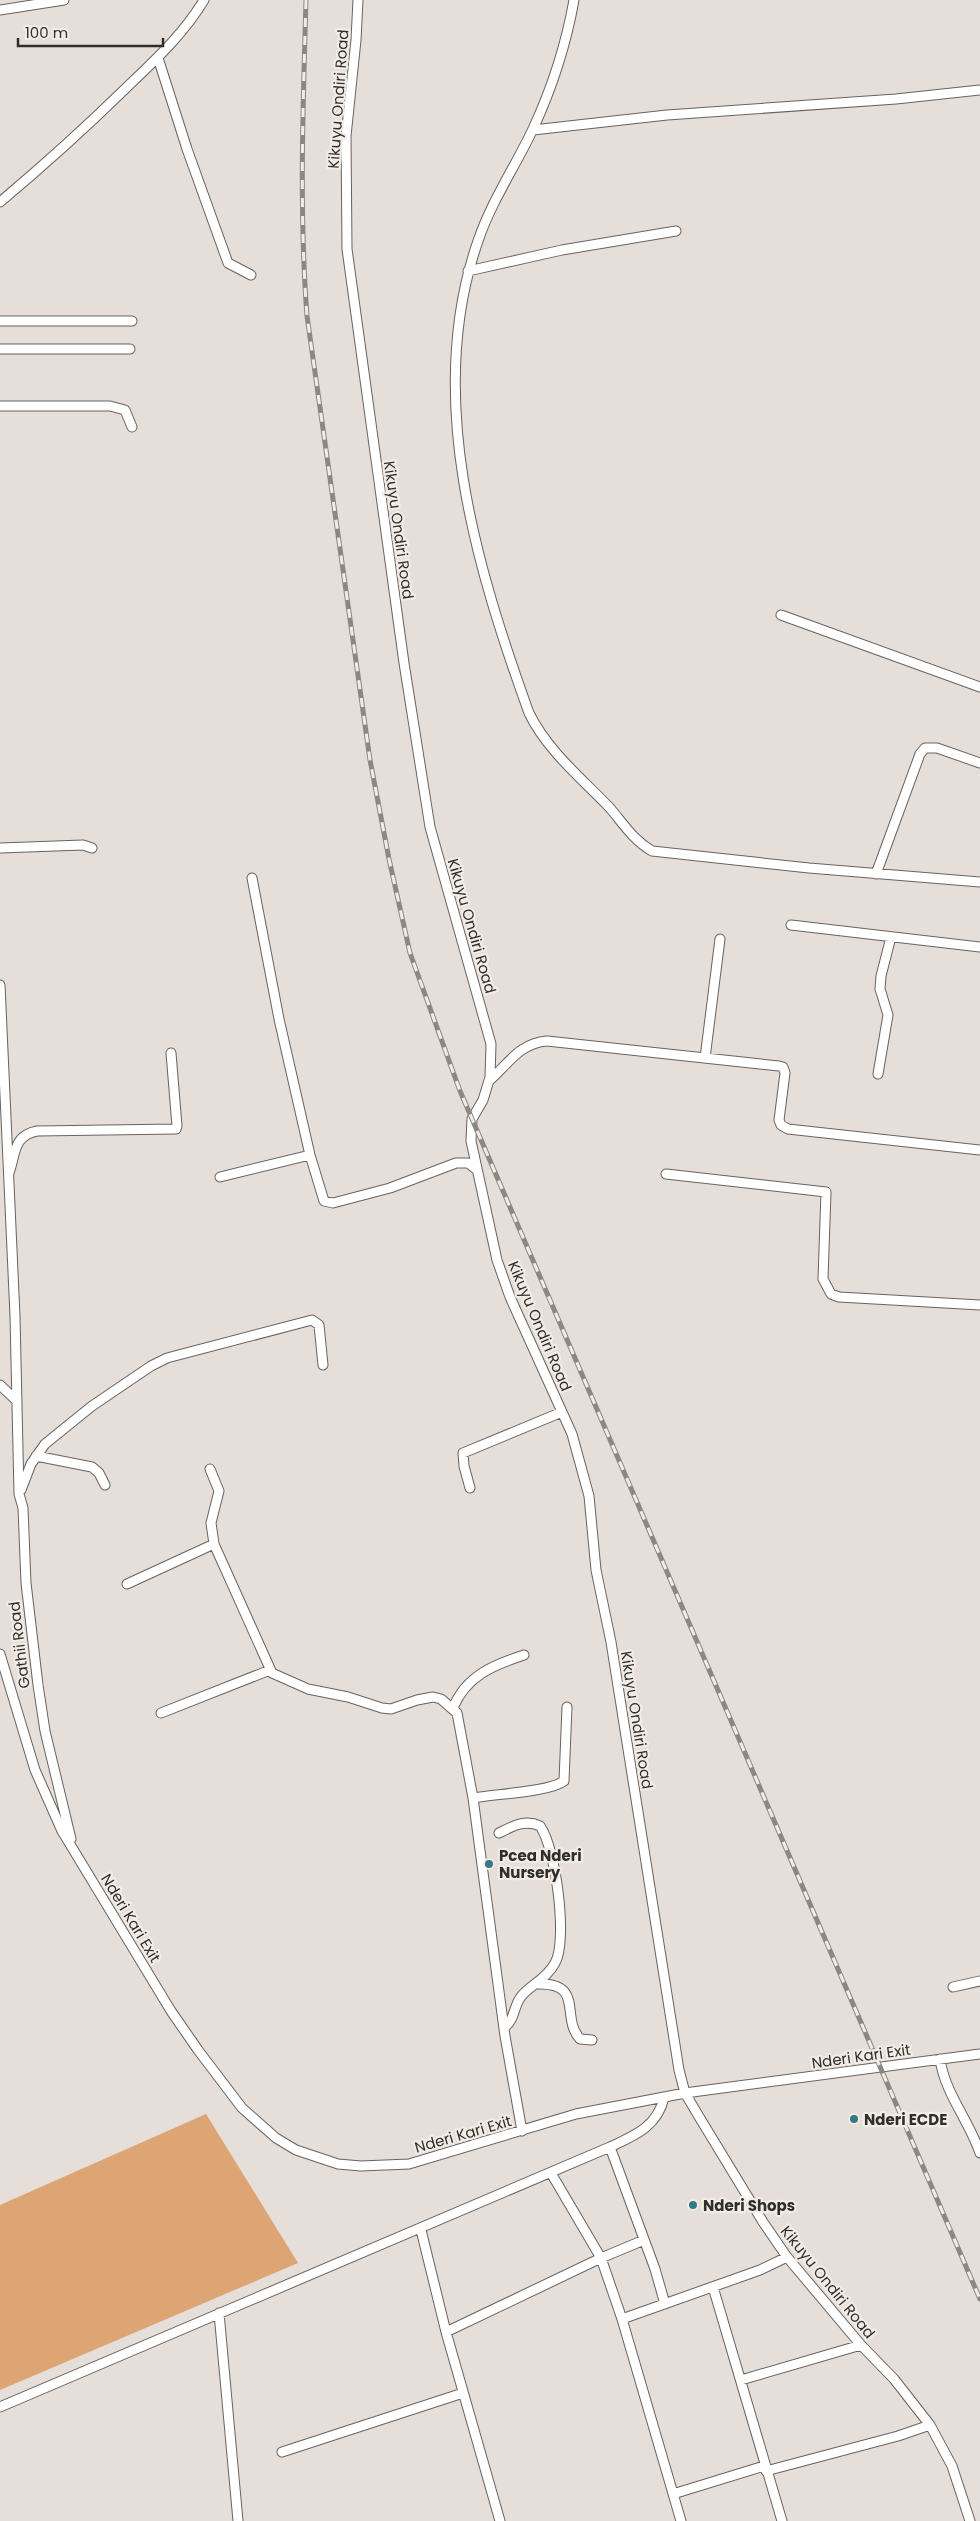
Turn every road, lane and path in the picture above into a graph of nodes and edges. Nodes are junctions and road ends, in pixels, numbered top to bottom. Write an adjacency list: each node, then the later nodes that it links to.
1 (64, 0): 5 (street)
2 (204, 0): 6 (street)
3 (358, 0): 35 (street, Kikuyu Ondiri Road)
4 (574, 0): 8 (street)
5 (0, 10)
6 (158, 58): 9 (street); 12 (street)
7 (980, 90): 8 (street)
8 (533, 130): 11 (street)
9 (0, 202)
10 (676, 231): 11 (street)
11 (468, 271): 24 (street)
12 (251, 275)
13 (0, 321): 14 (street)
14 (132, 321)
15 (0, 349): 16 (street)
16 (130, 349)
17 (0, 406): 18 (street)
18 (132, 426)
19 (781, 615): 20 (street)
20 (980, 686)
21 (980, 763): 24 (street)
22 (0, 848): 23 (street)
23 (92, 848)
24 (876, 874): 26 (street)
25 (252, 878): 37 (street)
26 (980, 882)
27 (791, 925): 28 (street)
28 (891, 937): 30 (street); 34 (street)
29 (720, 939): 33 (street)
30 (980, 947)
31 (0, 985): 41 (street, Gathii Road)
32 (170, 1052): 41 (street)
33 (705, 1058): 35 (street); 36 (street)
34 (878, 1074)
35 (490, 1080): 38 (street, Kikuyu Ondiri Road)
36 (980, 1150)
37 (310, 1155): 38 (street); 40 (street)
38 (477, 1170): 46 (street, Kikuyu Ondiri Road)
39 (666, 1174): 42 (street)
40 (220, 1177)
41 (8, 1178): 45 (street, Gathii Road)
42 (980, 1305)
43 (323, 1365): 47 (street)
44 (0, 1385): 45 (street)
45 (17, 1401): 51 (street, Gathii Road)
46 (562, 1412): 50 (street); 70 (street, Kikuyu Ondiri Road)
47 (36, 1456): 49 (street); 51 (street)
48 (210, 1469): 52 (street)
49 (105, 1485)
50 (470, 1488)
51 (19, 1494): 62 (street, Gathii Road)
52 (214, 1544): 53 (street); 56 (street)
53 (127, 1584)
54 (0, 1654): 62 (street, Nderi Kari Exit)
55 (524, 1655): 58 (street)
56 (270, 1670): 58 (street); 59 (street)
57 (567, 1707): 60 (street)
58 (453, 1708): 60 (street)
59 (161, 1713)
60 (473, 1798): 66 (street)
61 (499, 1833): 64 (street)
62 (73, 1848): 72 (street, Nderi Kari Exit)
63 (980, 1981): 65 (street)
64 (538, 1984): 66 (street); 67 (street)
65 (953, 1987)
66 (504, 2028): 72 (street)
67 (592, 2040)
68 (980, 2054): 69 (street, Nderi Kari Exit)
69 (940, 2059): 70 (street, Nderi Kari Exit); 74 (street)
70 (685, 2093): 71 (street, Nderi Kari Exit); 78 (street, Kikuyu Ondiri Road)
71 (664, 2098): 72 (street, Nderi Kari Exit); 73 (street)
72 (522, 2131)
73 (610, 2147): 75 (street); 77 (street)
74 (980, 2153)
75 (551, 2173): 76 (street); 79 (street)
76 (421, 2230): 82 (street); 84 (street)
77 (644, 2240): 79 (street); 81 (street)
78 (787, 2257): 80 (street); 85 (street, Kikuyu Ondiri Road)
79 (601, 2258): 83 (street); 84 (street)
80 (713, 2287): 81 (street); 86 (street)
81 (665, 2304): 83 (street)
82 (218, 2313): 88 (street); 93 (street)
83 (622, 2319): 92 (street)
84 (446, 2332): 87 (street)
85 (861, 2345): 86 (street); 89 (street, Kikuyu Ondiri Road)
86 (741, 2380): 91 (street)
87 (463, 2393): 90 (street); 94 (street)
88 (0, 2407)
89 (930, 2425): 91 (street); 97 (street, Kikuyu Ondiri Road)
90 (282, 2452)
91 (765, 2469): 92 (street); 96 (street)
92 (673, 2494): 95 (street)
93 (238, 2521)
94 (500, 2521)
95 (681, 2521)
96 (782, 2521)
97 (970, 2521)

